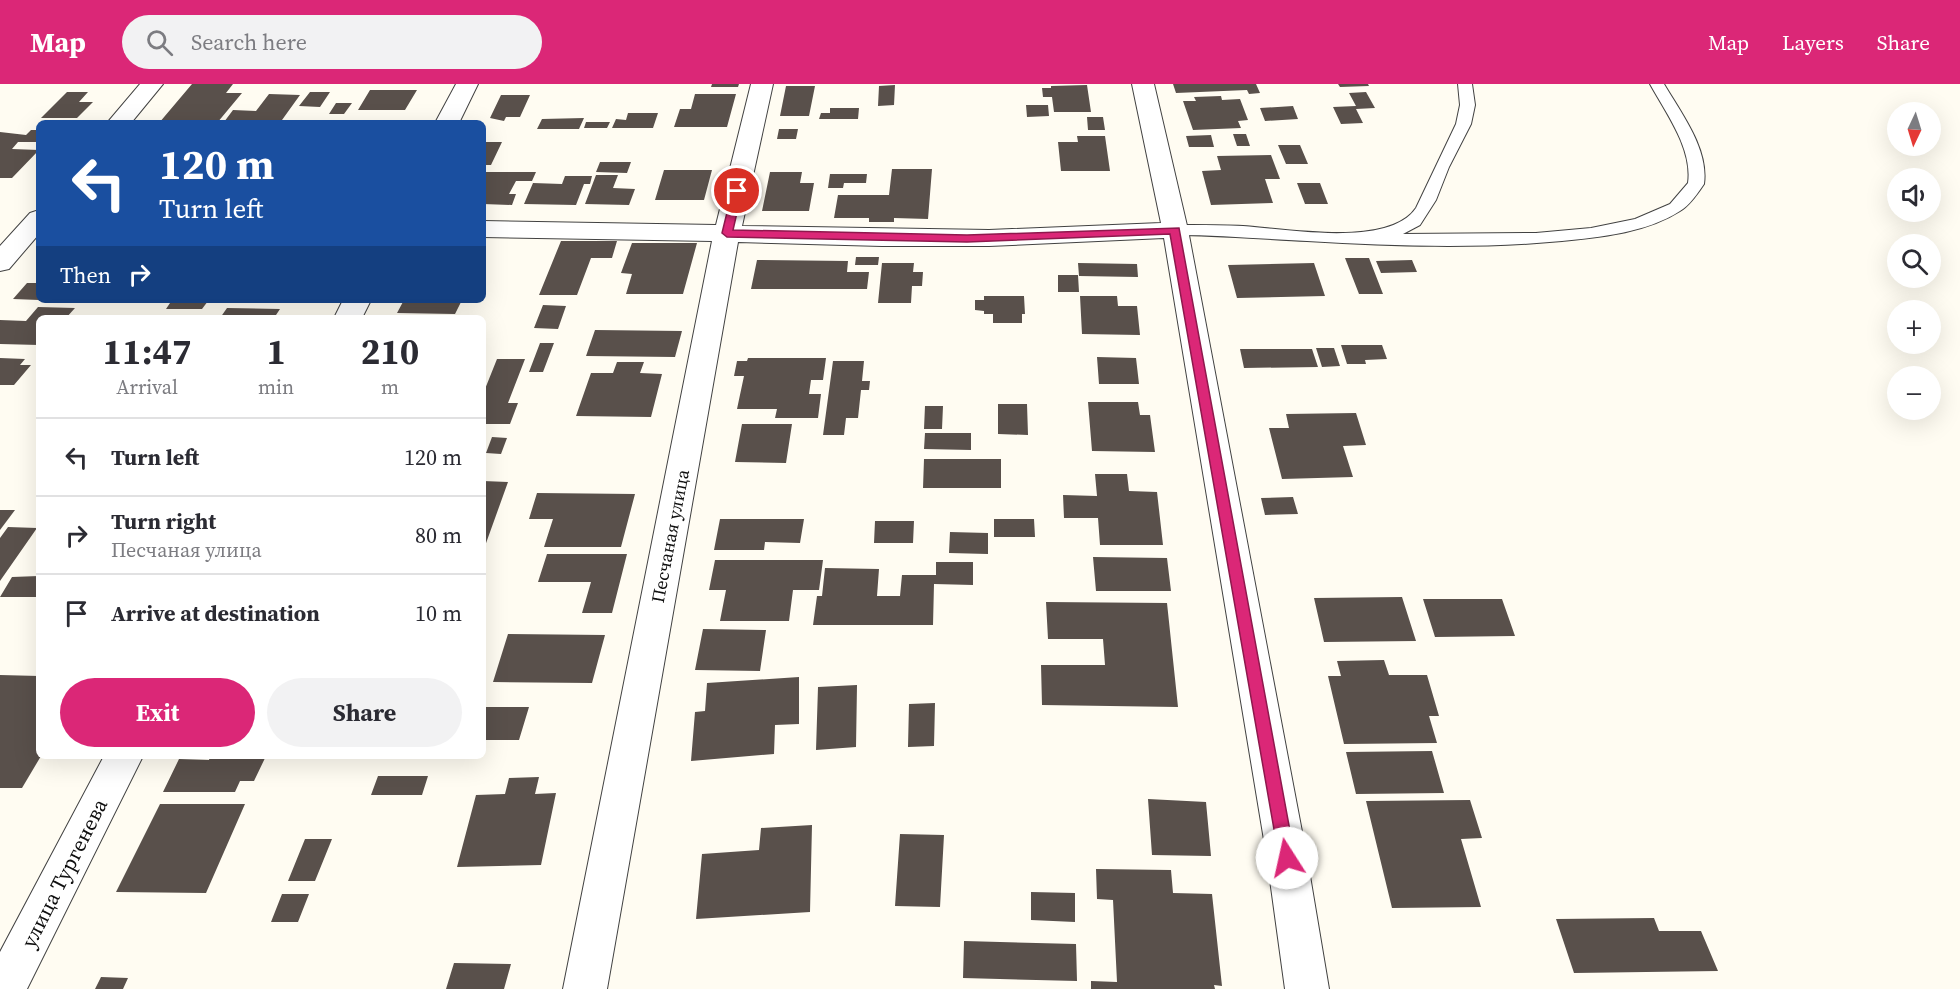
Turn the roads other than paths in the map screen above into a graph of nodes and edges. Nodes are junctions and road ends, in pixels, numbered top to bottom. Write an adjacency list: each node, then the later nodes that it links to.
1 (152, 84): 7 (street)
2 (467, 84): 8 (street)
3 (762, 84): 12 (street, Песчаная улица)
4 (1143, 84): 11 (street)
5 (1466, 84): 13 (lane)
6 (1658, 84): 13 (lane)
7 (122, 120)
8 (449, 120)
9 (36, 221): 14 (street)
10 (486, 229): 12 (street)
11 (1175, 231): 12 (street); 13 (lane); 18 (street)
12 (727, 233): 17 (street, Песчаная улица)
13 (1347, 237)
14 (0, 263)
15 (122, 759): 16 (street, улица Тургенева)
16 (4, 989)
17 (585, 989)
18 (1307, 989)

